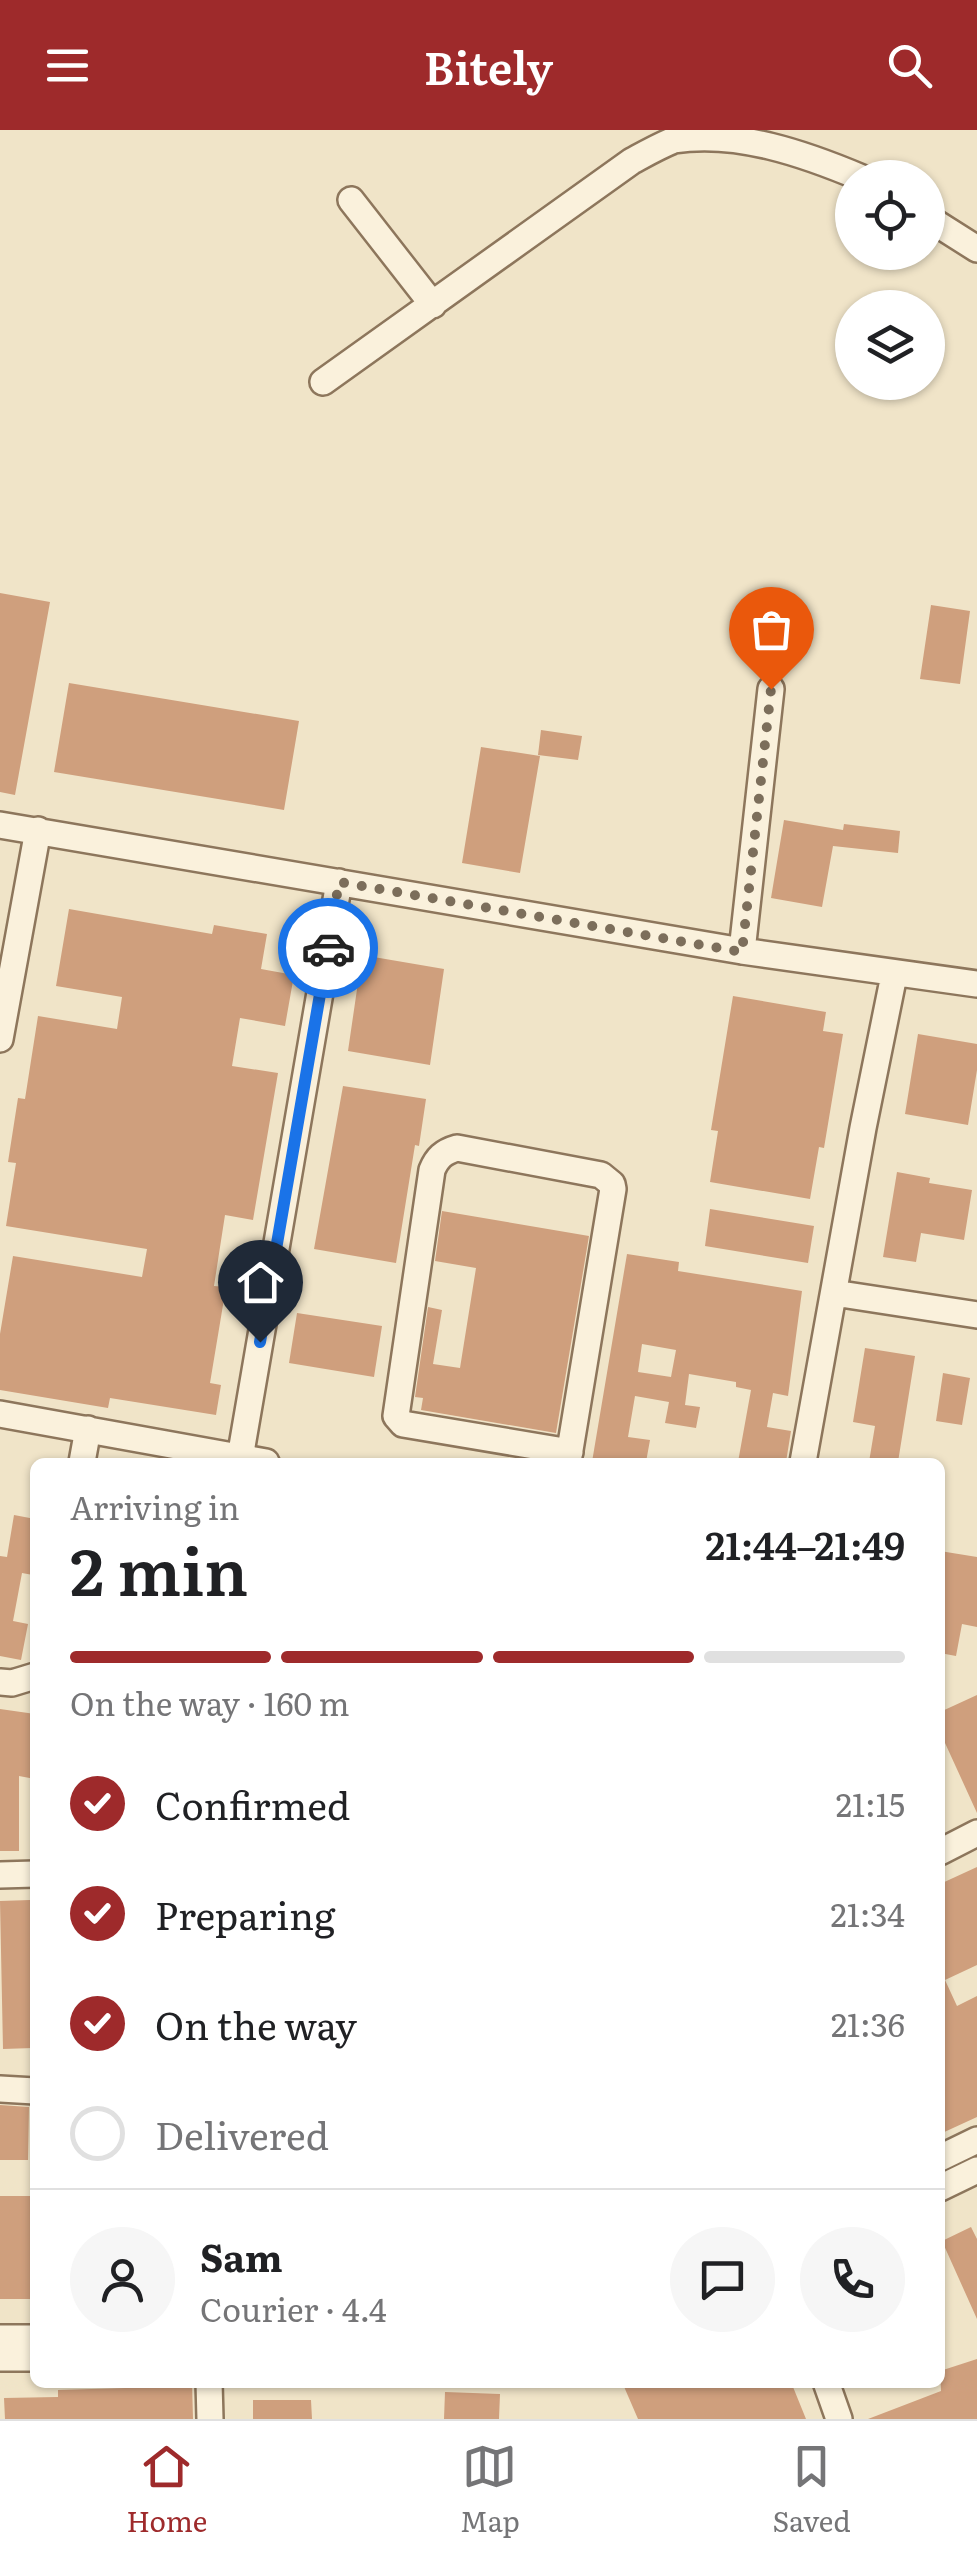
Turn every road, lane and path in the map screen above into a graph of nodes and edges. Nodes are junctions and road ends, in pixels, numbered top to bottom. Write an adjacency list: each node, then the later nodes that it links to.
1 (835, 167): 5 (street)
2 (350, 200): 5 (street)
3 (945, 229): 4 (street)
4 (977, 249)
5 (433, 305): 6 (street)
6 (323, 382)
7 (771, 689): 11 (street)
8 (0, 825): 9 (street)
9 (38, 830): 10 (street); 14 (street)
10 (339, 882): 11 (street); 22 (street)
11 (742, 952): 12 (street)
12 (894, 975): 13 (street); 15 (street)
13 (977, 984)
14 (0, 1039)
15 (834, 1293): 16 (street); 23 (street)
16 (977, 1315)
17 (0, 1414): 18 (street)
18 (88, 1429): 20 (street); 21 (street)
19 (569, 1457): 19 (street)
20 (83, 1458)
21 (242, 1458)
22 (253, 1458)
23 (804, 1458)
24 (30, 1678): 25 (street)
25 (0, 1682)
26 (977, 1833): 27 (street)
27 (945, 1849)
28 (30, 1874): 29 (street)
29 (0, 1875)
30 (0, 2089): 31 (street)
31 (30, 2091)
32 (977, 2140): 33 (street)
33 (945, 2156)
34 (977, 2170): 35 (street)
35 (945, 2186)
36 (0, 2338): 37 (street)
37 (30, 2338)
38 (0, 2358): 39 (street)
39 (30, 2358)
40 (209, 2388): 42 (street)
41 (828, 2388): 43 (street)
42 (210, 2419)
43 (839, 2419)

